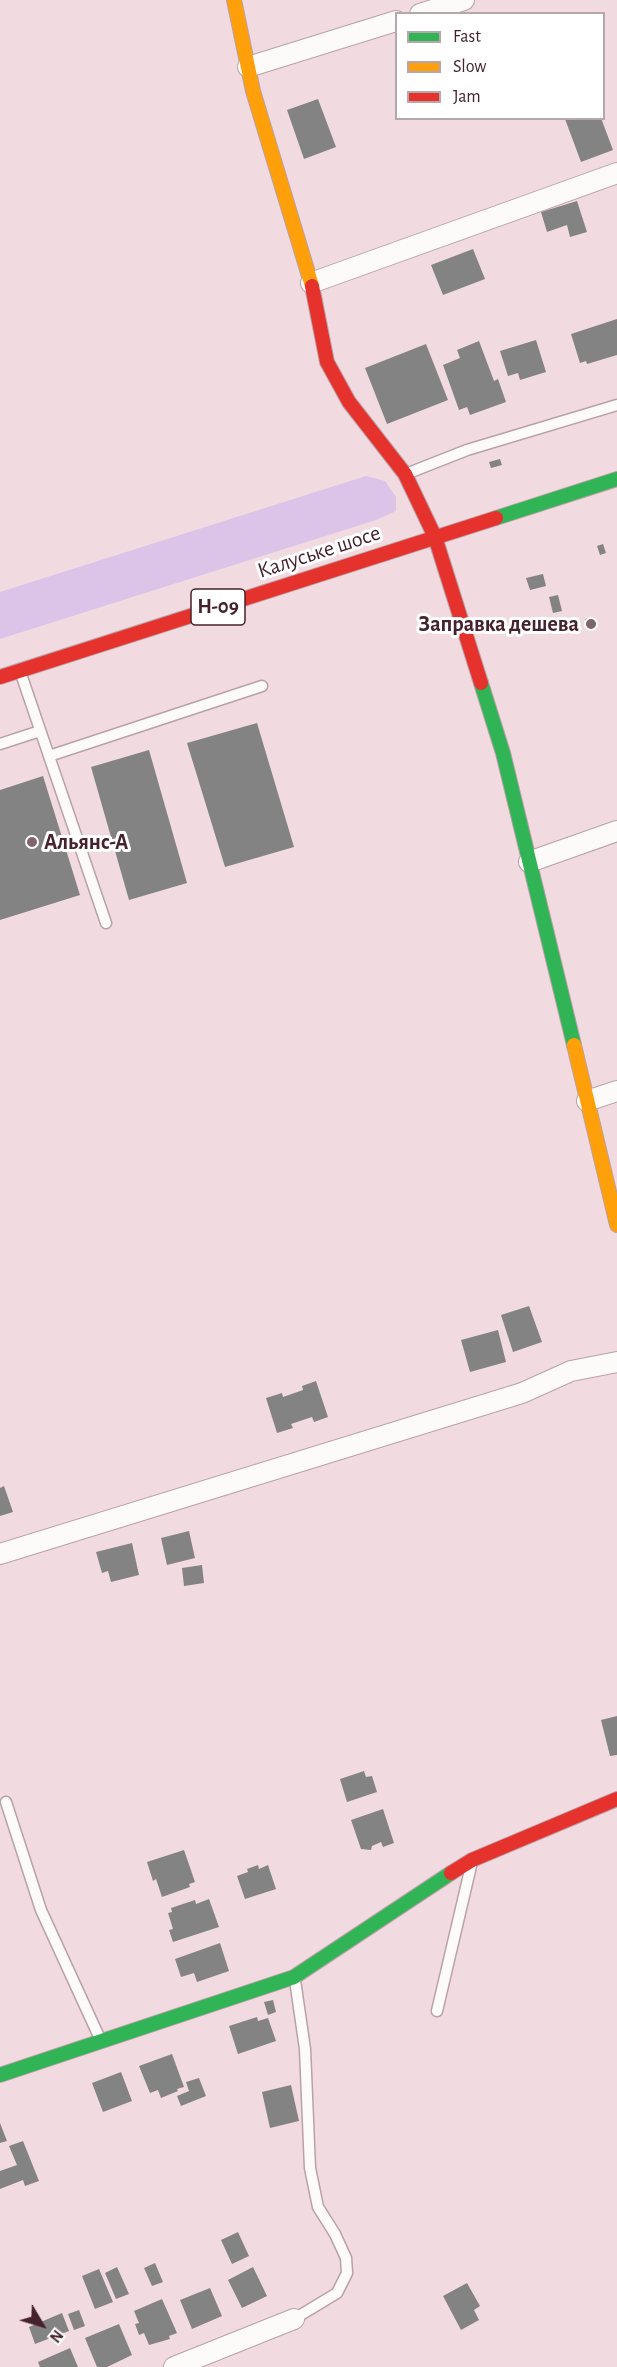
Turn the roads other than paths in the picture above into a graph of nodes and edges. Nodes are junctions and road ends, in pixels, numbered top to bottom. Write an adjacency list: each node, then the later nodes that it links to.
1 (234, 0): 5 (street)
2 (464, 0): 3 (street)
3 (426, 12)
4 (395, 21): 5 (street)
5 (248, 67): 7 (street)
6 (617, 173): 7 (street)
7 (311, 283): 9 (street)
8 (617, 405): 9 (lane)
9 (405, 474): 11 (street)
10 (617, 479): 11 (street, Калуське шосе / Н-09)
11 (435, 537): 12 (street, Калуське шосе / Н-09); 19 (street)
12 (20, 671): 13 (street, Калуське шосе / Н-09); 15 (lane)
13 (0, 677)
14 (262, 686): 17 (lane)
15 (40, 730): 16 (lane); 17 (lane)
16 (0, 744)
17 (49, 756): 20 (lane)
18 (617, 831): 19 (street)
19 (529, 862): 22 (street)
20 (106, 923)
21 (617, 1091): 22 (street)
22 (587, 1101): 23 (street)
23 (617, 1225)
24 (617, 1362): 25 (street)
25 (0, 1554)
26 (617, 1799): 28 (street)
27 (6, 1802): 31 (lane)
28 (472, 1860): 29 (street); 30 (lane)
29 (294, 1977): 31 (street); 33 (lane)
30 (437, 2011)
31 (101, 2041): 32 (street)
32 (0, 2075)
33 (294, 2319): 34 (street)
34 (174, 2367)

